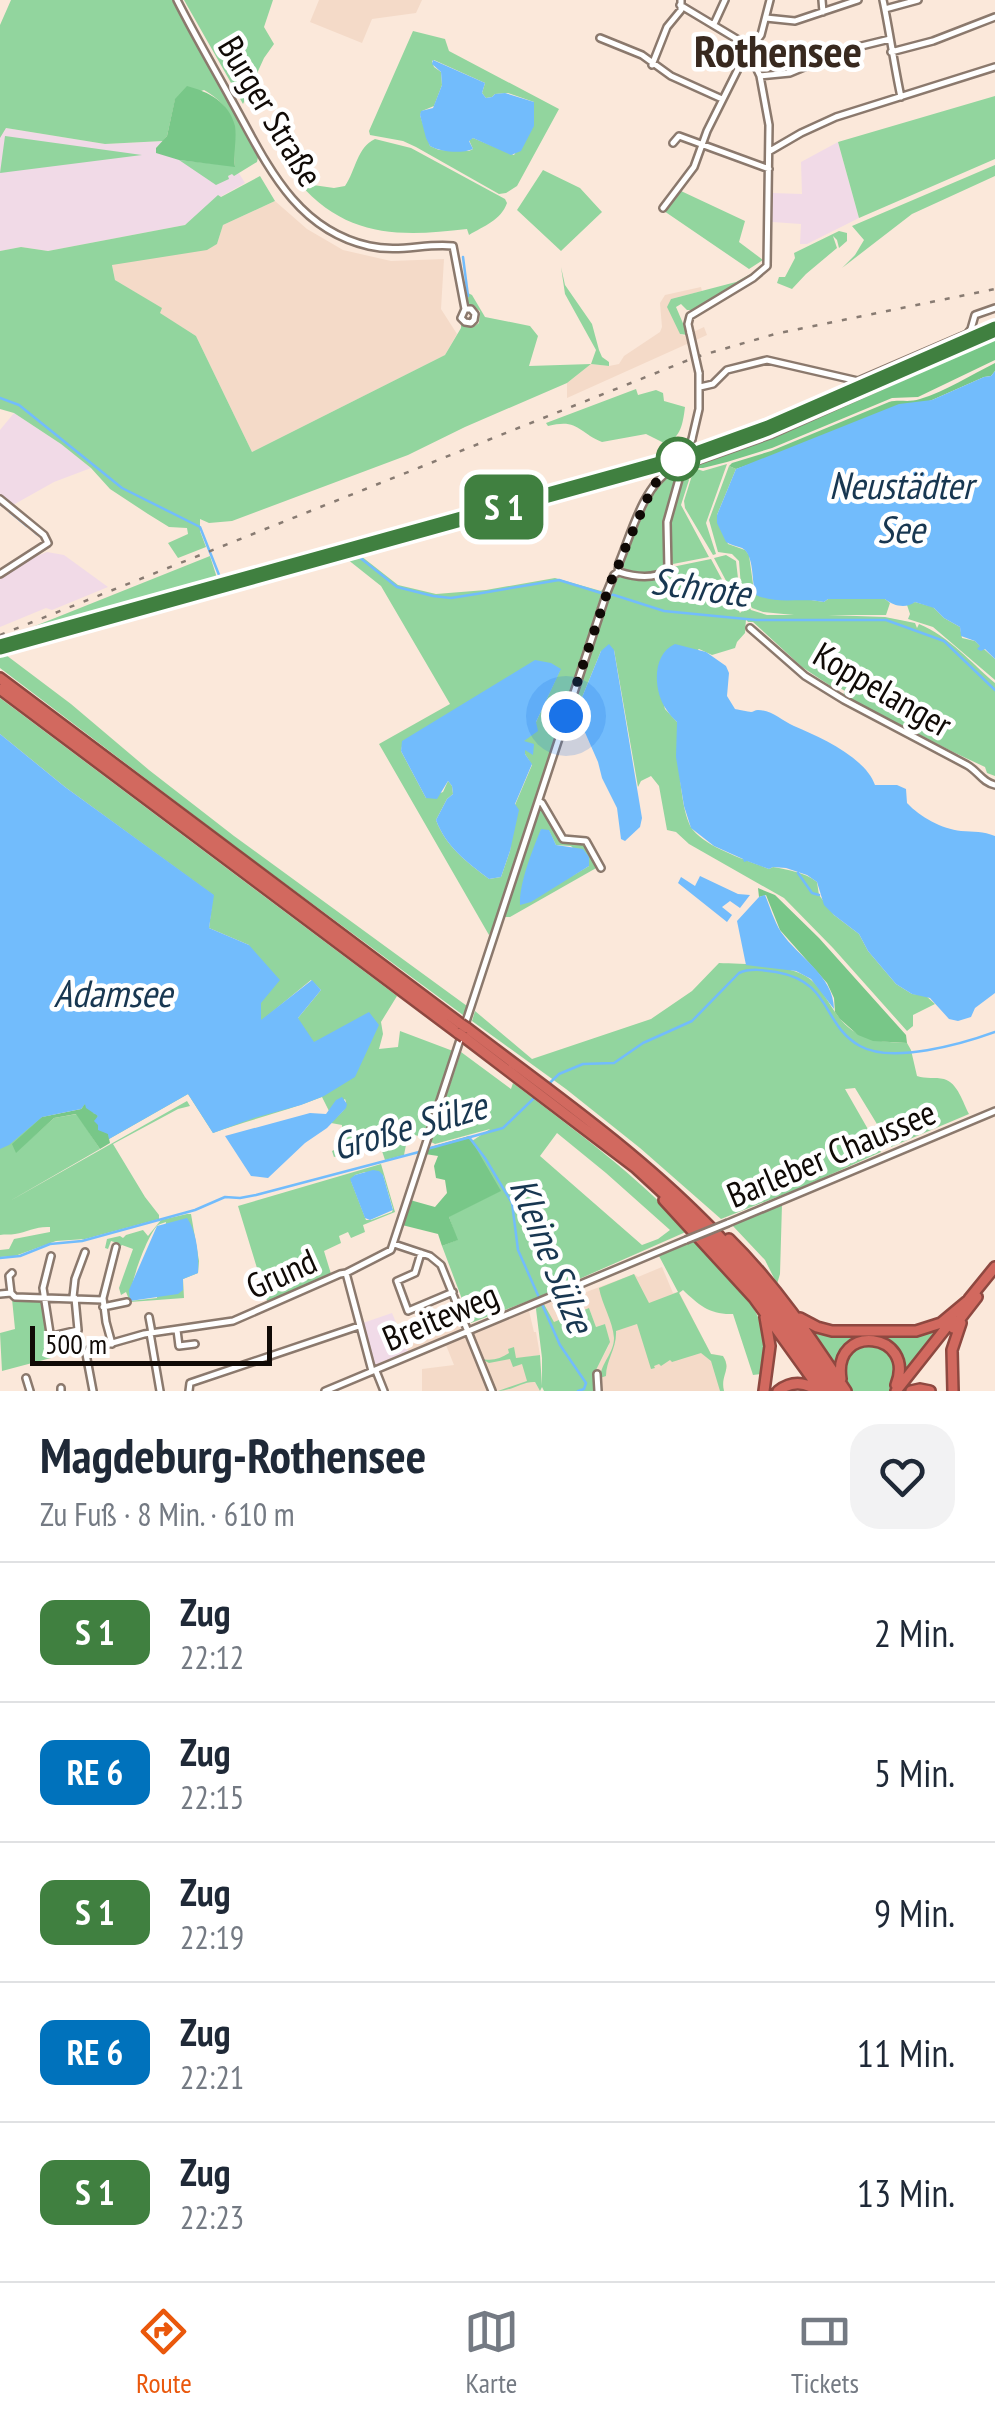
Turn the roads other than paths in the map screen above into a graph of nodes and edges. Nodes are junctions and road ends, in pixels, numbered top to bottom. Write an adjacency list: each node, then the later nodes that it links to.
1 (177, 0): 29 (street, Burger Straße)
2 (724, 0): 13 (street)
3 (770, 0): 12 (street)
4 (822, 0): 10 (street)
5 (858, 0): 10 (street)
6 (883, 0): 9 (street)
7 (918, 0): 9 (street)
8 (681, 2): 13 (street); 18 (street)
9 (885, 9): 15 (street)
10 (823, 12): 12 (street)
11 (995, 17): 17 (street)
12 (766, 18): 16 (street)
13 (714, 24): 16 (street)
14 (600, 38): 18 (street)
15 (890, 39): 17 (street); 20 (street)
16 (749, 50): 20 (street); 22 (street)
17 (891, 52): 21 (street)
18 (652, 64): 22 (street)
19 (995, 68): 21 (street)
20 (760, 76): 25 (street)
21 (901, 97): 25 (street)
22 (723, 100): 24 (street)
23 (673, 143): 24 (street)
24 (702, 144): 26 (street); 27 (street)
25 (770, 150): 26 (street)
26 (769, 169): 31 (street, bridge)
27 (663, 208)
28 (995, 308): 31 (street)
29 (465, 309)
30 (995, 334): 33 (street)
31 (700, 387): 33 (street, bridge)
32 (0, 498): 34 (street)
33 (618, 572): 39 (street)
34 (0, 574)
35 (750, 628): 38 (street, Koppelanger)
36 (0, 678): 41 (highway)
37 (0, 689): 41 (highway)
38 (995, 785)
39 (539, 801): 40 (street); 41 (street)
40 (601, 868)
41 (464, 1027): 42 (highway); 47 (street)
42 (547, 1095): 44 (highway); 45 (highway)
43 (995, 1111): 46 (street, Barleber Chaussee, bridge)
44 (636, 1168): 61 (highway); 87 (highway)
45 (698, 1214): 64 (highway); 88 (highway)
46 (686, 1240): 69 (street, Breiteweg)
47 (394, 1244): 50 (street); 54 (street, Grund)
48 (116, 1247): 65 (street)
49 (85, 1252): 60 (street)
50 (422, 1253): 57 (street); 57 (street)
51 (51, 1256): 59 (street)
52 (995, 1267): 62 (highway)
53 (12, 1273): 56 (street)
54 (346, 1273): 67 (street); 68 (street, Grund)
55 (995, 1276): 62 (highway)
56 (11, 1292): 58 (street); 59 (street)
57 (453, 1292): 69 (street)
58 (0, 1294)
59 (44, 1298): 60 (street); 60 (street)
60 (74, 1298): 65 (street)
61 (754, 1298): 84 (highway); 86 (highway)
62 (972, 1300): 64 (highway); 90 (highway); 93 (highway)
63 (127, 1302): 65 (street)
64 (784, 1302): 89 (highway)
65 (103, 1303): 71 (street)
66 (149, 1317): 70 (street)
67 (359, 1326): 73 (street); 79 (street)
68 (177, 1330): 70 (street, Grund); 72 (street)
69 (469, 1330): 73 (street, Breiteweg); 82 (street)
70 (151, 1333): 71 (street, Grund); 78 (street)
71 (112, 1344): 77 (street, Grund)
72 (196, 1344)
73 (374, 1370): 80 (street, Breiteweg); 81 (street)
74 (597, 1374): 83 (street)
75 (26, 1378): 76 (street)
76 (30, 1391)
77 (92, 1391)
78 (160, 1391)
79 (189, 1391)
80 (325, 1391)
81 (384, 1391)
82 (492, 1391)
83 (598, 1391)
84 (764, 1391)
85 (778, 1391): 86 (highway)
86 (819, 1391)
87 (829, 1391)
88 (838, 1391)
89 (846, 1391): 90 (highway)
90 (897, 1391)
91 (910, 1391): 92 (highway)
92 (930, 1391)
93 (953, 1391)

